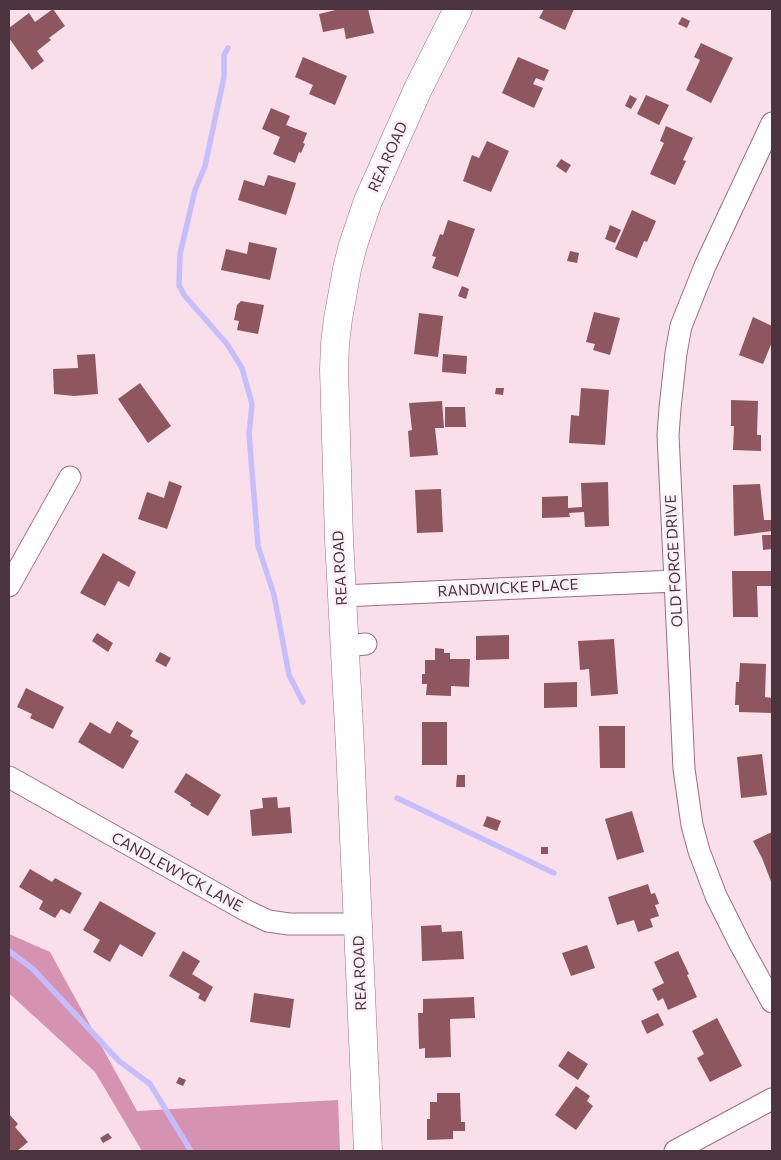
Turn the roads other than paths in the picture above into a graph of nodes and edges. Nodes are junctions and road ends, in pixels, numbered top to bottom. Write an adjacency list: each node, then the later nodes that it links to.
1 (458, 9): 6 (main road, REA ROAD)
2 (772, 123): 4 (street, OLD FORGE DRIVE)
3 (70, 477): 5 (street)
4 (675, 581): 6 (street, RANDWICKE PLACE); 9 (street, OLD FORGE DRIVE)
5 (9, 586)
6 (342, 596): 8 (main road, REA ROAD)
7 (9, 777): 8 (street, CANDLEWYCK LANE)
8 (358, 924): 11 (main road, REA ROAD)
9 (772, 1002)
10 (772, 1099): 12 (street)
11 (368, 1151)
12 (675, 1151)

